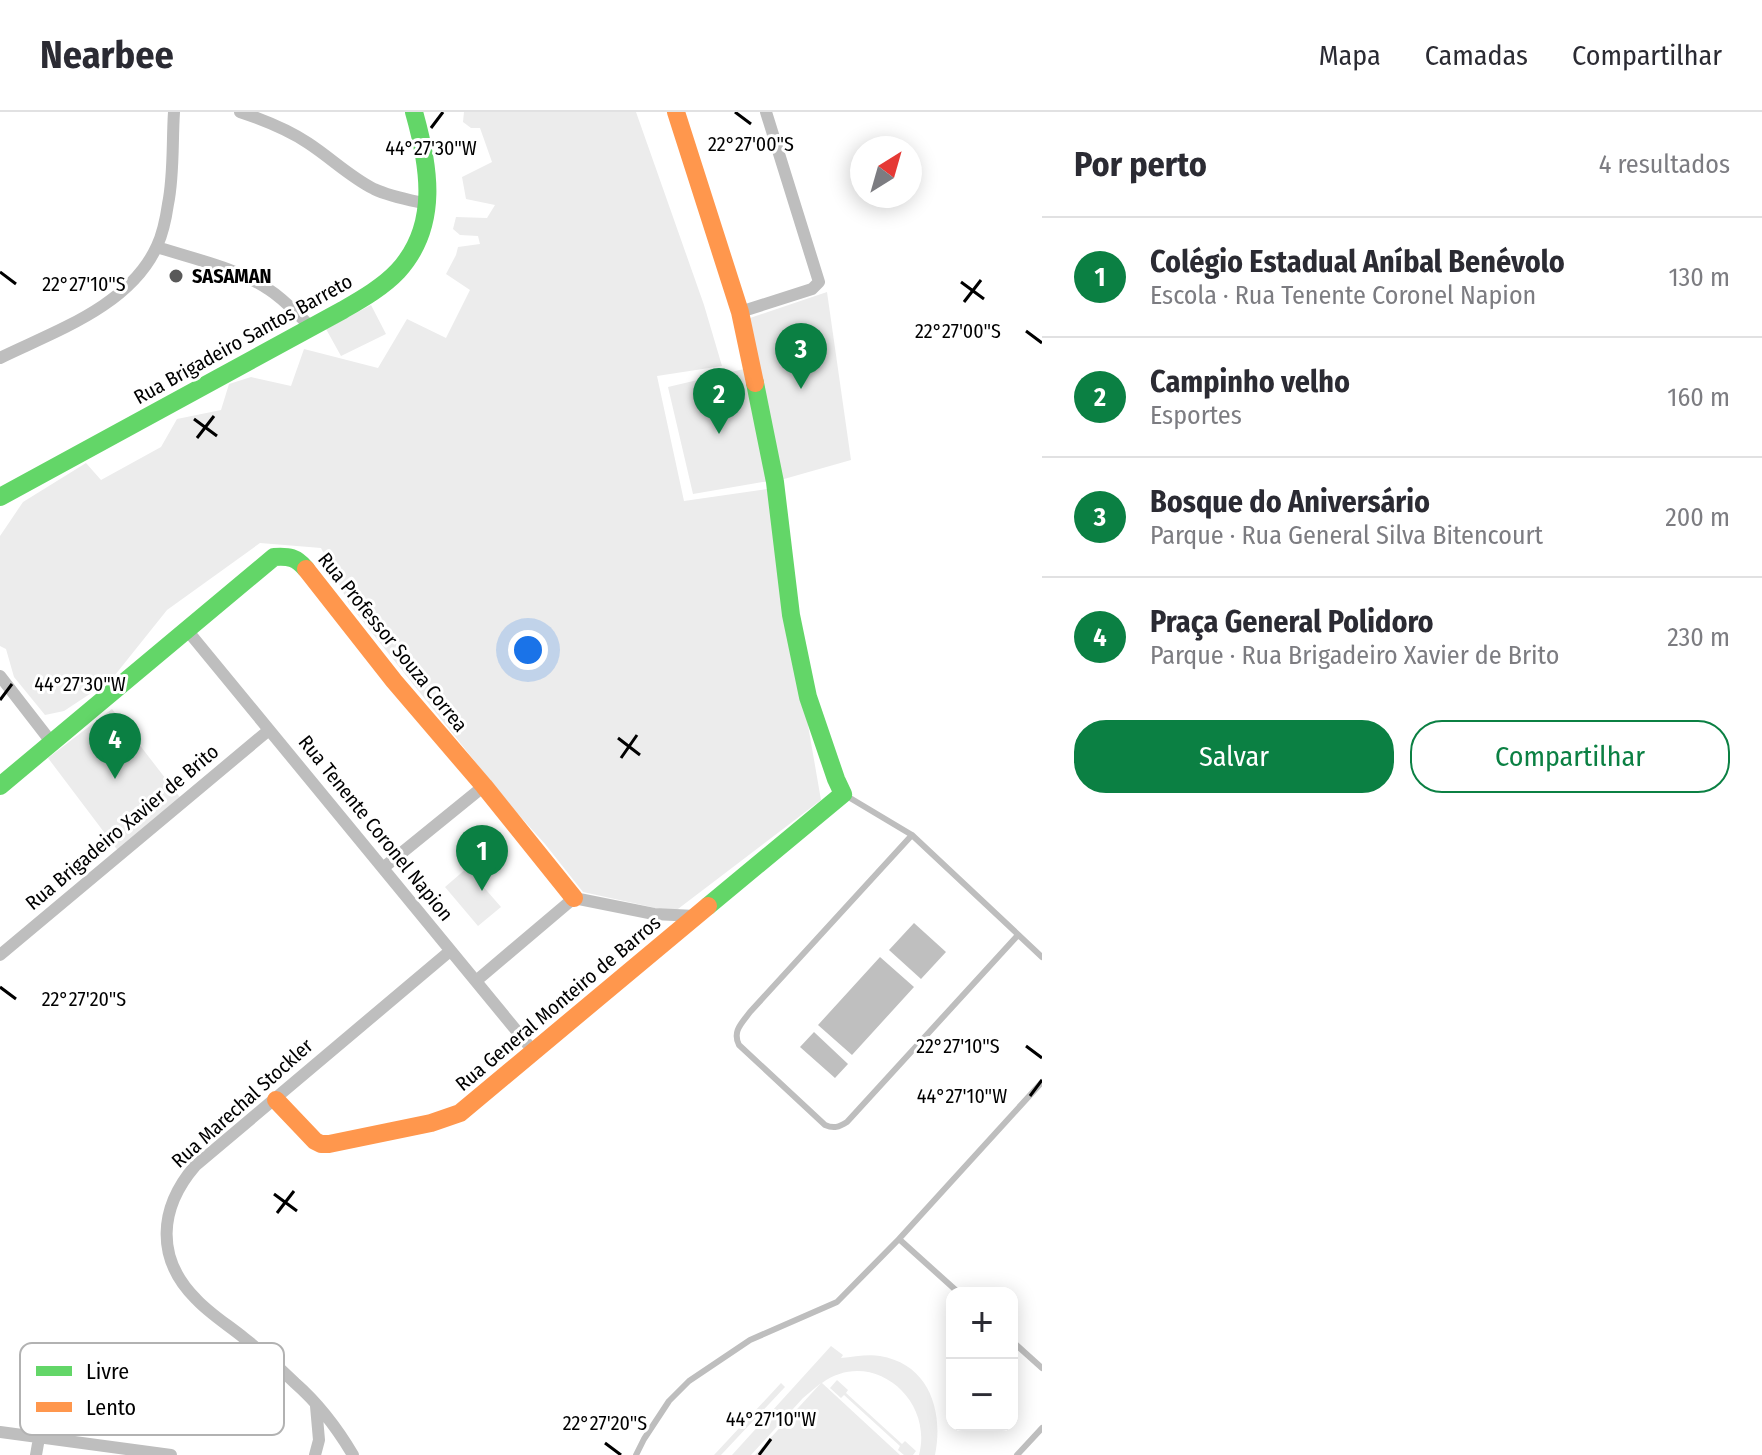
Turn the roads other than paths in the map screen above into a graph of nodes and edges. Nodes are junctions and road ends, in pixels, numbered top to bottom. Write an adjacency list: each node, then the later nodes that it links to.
1 (174, 112): 7 (street)
2 (240, 112): 6 (street)
3 (414, 112): 6 (street, Rua Brigadeiro Santos Barreto)
4 (676, 112): 8 (street)
5 (766, 112): 8 (street)
6 (428, 204): 9 (street, Rua Brigadeiro Santos Barreto)
7 (157, 247): 9 (street); 10 (street)
8 (740, 312): 18 (street)
9 (310, 326): 11 (street, Rua Brigadeiro Santos Barreto)
10 (0, 358)
11 (0, 497)
12 (187, 630): 14 (street, Rua Tenente Coronel Napion); 15 (street, Rua Professor Souza Correa); 17 (street, Rua Professor Souza Correa)
13 (0, 676): 15 (street)
14 (269, 730): 20 (street, Rua Tenente Coronel Napion); 25 (street, Rua Brigadeiro Xavier de Brito)
15 (52, 743): 16 (street, Rua Professor Souza Correa)
16 (0, 786)
17 (484, 786): 20 (street); 21 (street, Rua Professor Souza Correa)
18 (843, 794): 19 (lane); 22 (street, Rua General Monteiro de Barros)
19 (912, 835): 23 (lane); 23 (lane)
20 (383, 868): 24 (street, Rua Tenente Coronel Napion)
21 (574, 898): 22 (street); 27 (street)
22 (695, 916): 28 (street, Rua General Monteiro de Barros)
23 (1018, 935): 26 (lane)
24 (450, 951): 27 (street, Rua Tenente Coronel Napion); 30 (street, Rua Marechal Stockler)
25 (0, 955)
26 (1042, 957)
27 (476, 981): 28 (street, Rua Tenente Coronel Napion)
28 (534, 1052): 30 (street, Rua General Monteiro de Barros)
29 (1042, 1082): 31 (lane)
30 (276, 1100): 33 (street, Rua Marechal Stockler)
31 (899, 1239): 32 (lane); 47 (lane)
32 (952, 1287)
33 (250, 1343)
34 (1018, 1346): 35 (lane)
35 (1042, 1368)
36 (284, 1374): 37 (street, Rua Marechal Stockler)
37 (315, 1402): 41 (street, Rua Marechal Stockler); 42 (street)
38 (1042, 1428): 48 (lane)
39 (0, 1432): 40 (street)
40 (39, 1438): 43 (street); 44 (street)
41 (343, 1438): 42 (street); 46 (street, Rua Marechal Stockler)
42 (319, 1440): 45 (street)
43 (36, 1455)
44 (171, 1455)
45 (315, 1455)
46 (353, 1455)
47 (636, 1455)
48 (1017, 1455)

